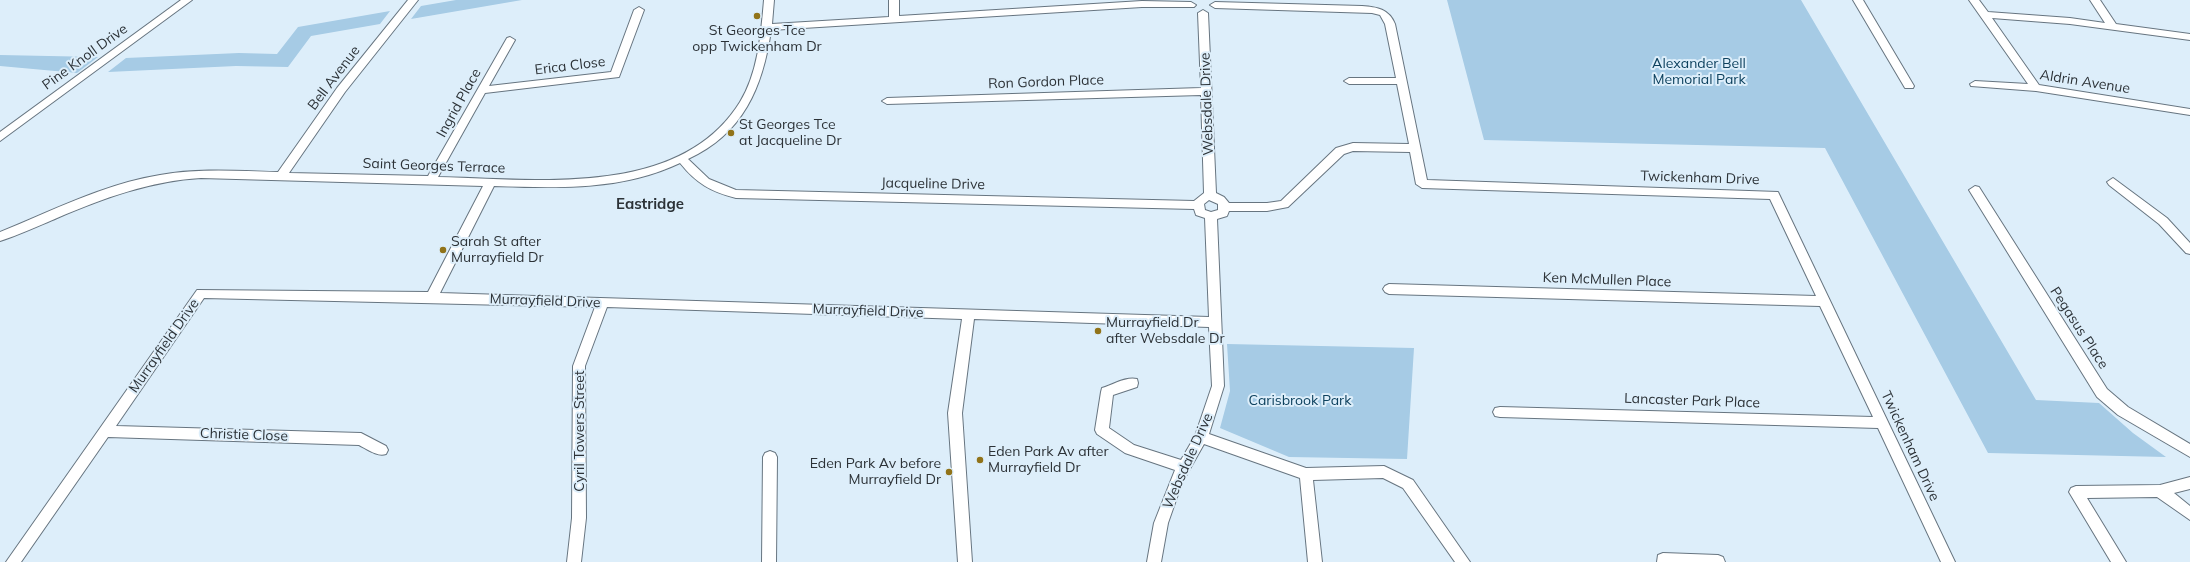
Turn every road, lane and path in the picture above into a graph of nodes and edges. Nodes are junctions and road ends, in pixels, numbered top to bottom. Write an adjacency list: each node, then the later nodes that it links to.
1 (184, 0): 29 (street, Pine Knoll Drive)
2 (414, 0): 32 (street, Bell Avenue)
3 (769, 0): 16 (street, Saint Georges Terrace)
4 (894, 0): 15 (street)
5 (1024, 0): 12 (street)
6 (1858, 0): 23 (street)
7 (1974, 0): 14 (street)
8 (2096, 0): 17 (street)
9 (1193, 3): 12 (street); 13 (street)
10 (1212, 3): 13 (street); 21 (street, Twickenham Drive)
11 (639, 10): 25 (street, Erica Close)
12 (1023, 10): 15 (street)
13 (1203, 13): 26 (street, Websdale Drive)
14 (1985, 15): 17 (street); 24 (street)
15 (894, 19): 16 (street)
16 (767, 27): 31 (street, Saint Georges Terrace)
17 (2113, 27): 18 (street)
18 (2190, 37)
19 (510, 40): 25 (street, Ingrid Place)
20 (1349, 81): 21 (street)
21 (1402, 81): 30 (street, Twickenham Drive)
22 (1975, 84): 24 (street, Aldrin Avenue)
23 (1910, 86)
24 (2036, 88): 28 (street, Aldrin Avenue)
25 (483, 90): 33 (street, Ingrid Place)
26 (1206, 91): 27 (street, Ron Gordon Place); 37 (street, Websdale Drive)
27 (887, 101)
28 (2190, 112)
29 (0, 137)
30 (1414, 148): 39 (street); 45 (street, Twickenham Drive)
31 (681, 158): 34 (street, Saint Georges Terrace); 38 (street, Jacqueline Drive)
32 (281, 176): 33 (street, Saint Georges Terrace); 41 (street, Saint Georges Terrace)
33 (431, 180): 34 (street, Saint Georges Terrace)
34 (490, 182): 44 (street)
35 (2113, 182): 42 (street)
36 (1975, 190): 55 (street, Pegasus Place)
37 (1210, 196): 38 (street); 39 (street)
38 (1197, 206): 40 (street)
39 (1225, 207): 40 (street)
40 (1212, 216): 48 (street, Websdale Drive)
41 (0, 237)
42 (2190, 250)
43 (1388, 289): 45 (street, Ken McMullen Place)
44 (432, 297): 46 (street, Murrayfield Drive); 52 (street, Murrayfield Drive)
45 (1824, 301): 51 (street, Twickenham Drive)
46 (603, 303): 47 (street, Murrayfield Drive); 64 (street, Cyril Towers Street)
47 (969, 314): 48 (street, Murrayfield Drive); 66 (street)
48 (1216, 322): 53 (street, Websdale Drive)
49 (1132, 383): 57 (street)
50 (1500, 412): 51 (street, Lancaster Park Place)
51 (1883, 423): 71 (street, Twickenham Drive)
52 (104, 430): 54 (street, Christie Close); 63 (street, Murrayfield Drive)
53 (1201, 437): 57 (street, Websdale Drive); 58 (street)
54 (381, 450)
55 (2190, 451)
56 (770, 457): 65 (street)
57 (1184, 467): 67 (street, Websdale Drive)
58 (1306, 474): 68 (street); 69 (street)
59 (2190, 483): 60 (street)
60 (2160, 491): 61 (street); 72 (street)
61 (2190, 514)
62 (1663, 560): 70 (street)
63 (13, 562)
64 (574, 562)
65 (769, 562)
66 (965, 562)
67 (1154, 562)
68 (1315, 562)
69 (1463, 562)
70 (1718, 562)
71 (1948, 562)
72 (2119, 562)

